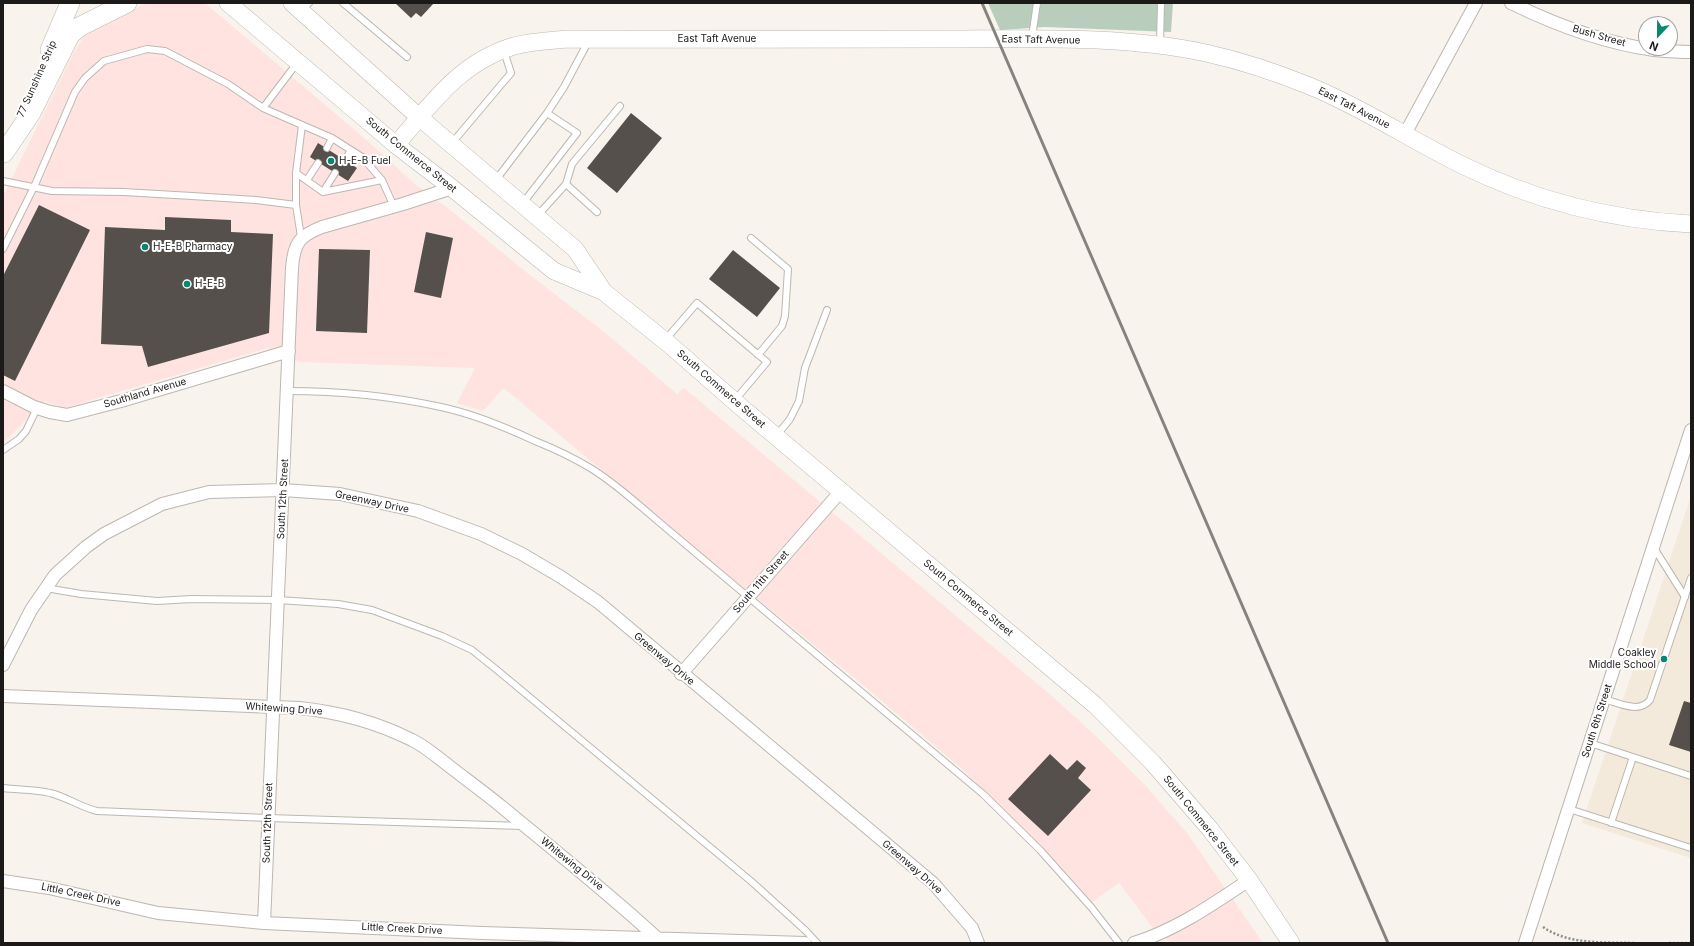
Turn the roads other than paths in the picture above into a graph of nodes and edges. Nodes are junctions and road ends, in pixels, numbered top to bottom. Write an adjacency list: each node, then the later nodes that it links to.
1 (127, 3): 28 (main road)
2 (228, 3): 16 (main road, South Commerce Street)
3 (343, 3): 15 (lane)
4 (1037, 3): 11 (lane)
5 (1161, 3): 12 (lane)
6 (1476, 3): 22 (street)
7 (1511, 3): 14 (street, Bush Street)
8 (68, 5): 28 (main road, 77 Sunshine Strip)
9 (300, 6): 20 (main road, South Commerce Street)
10 (589, 39): 11 (main road, East Taft Avenue); 13 (main road, East Taft Avenue); 19 (lane)
11 (1032, 40): 12 (main road, East Taft Avenue)
12 (1160, 46): 22 (main road, East Taft Avenue)
13 (504, 50): 20 (main road, East Taft Avenue); 24 (lane)
14 (1691, 52)
15 (407, 57)
16 (298, 62): 18 (lane); 25 (main road, South Commerce Street)
17 (620, 106): 37 (lane)
18 (263, 108): 21 (lane); 38 (lane)
19 (547, 113): 35 (lane); 41 (lane)
20 (420, 118): 24 (main road, South Commerce Street); 25 (main road, East Taft Avenue)
21 (302, 125): 23 (lane); 31 (lane)
22 (1405, 134): 46 (main road, East Taft Avenue)
23 (332, 138): 26 (lane); 27 (lane)
24 (451, 144): 35 (main road, South Commerce Street)
25 (396, 145): 39 (main road, South Commerce Street)
26 (326, 148)
27 (351, 150): 29 (lane); 34 (lane)
28 (3, 154)
29 (345, 160)
30 (318, 163): 33 (lane)
31 (296, 173): 33 (lane); 42 (lane)
32 (335, 173): 40 (lane)
33 (307, 180): 40 (lane)
34 (382, 180): 40 (lane); 43 (lane)
35 (495, 181): 41 (main road, South Commerce Street)
36 (3, 182): 38 (lane)
37 (566, 184): 44 (lane); 45 (lane)
38 (34, 187): 42 (lane); 49 (lane)
39 (452, 188): 43 (street); 50 (main road, South Commerce Street)
40 (323, 192)
41 (522, 204): 45 (main road, South Commerce Street)
42 (296, 206): 47 (lane)
43 (394, 207): 47 (street)
44 (596, 212)
45 (537, 217): 50 (main road, South Commerce Street)
46 (1691, 224)
47 (301, 237): 53 (street, South 12th Street)
48 (751, 238): 54 (lane)
49 (3, 249)
50 (604, 292): 52 (main road, South Commerce Street)
51 (827, 310): 60 (lane)
52 (665, 340): 54 (lane); 57 (main road, South Commerce Street)
53 (289, 351): 56 (street, South 12th Street); 58 (street, Southland Avenue)
54 (758, 355): 57 (lane)
55 (3, 391): 58 (street, Southland Avenue)
56 (287, 391): 63 (street, South 12th Street); 68 (lane)
57 (734, 401): 60 (main road, South Commerce Street)
58 (36, 408): 61 (lane)
59 (1691, 430): 62 (street, South 6th Street)
60 (776, 436): 64 (main road, South Commerce Street)
61 (3, 450)
62 (1687, 456): 65 (street, South 6th Street)
63 (283, 490): 67 (street, Greenway Drive); 70 (street, South 12th Street); 72 (street, Greenway Drive)
64 (841, 491): 68 (street, South 11th Street); 86 (main road, South Commerce Street)
65 (1653, 546): 69 (lane); 74 (street, South 6th Street)
66 (1691, 578): 69 (lane)
67 (46, 588): 70 (lane); 71 (street, Greenway Drive)
68 (749, 597): 72 (street, South 11th Street); 93 (lane)
69 (1685, 597): 74 (lane)
70 (278, 600): 75 (street, South 12th Street); 91 (lane)
71 (3, 665)
72 (681, 674): 92 (street, Greenway Drive)
73 (3, 696): 75 (street, Whitewing Drive)
74 (1604, 699): 76 (street, South 6th Street)
75 (273, 708): 81 (street, South 12th Street); 83 (street, Whitewing Drive)
76 (1590, 743): 77 (lane); 80 (street, South 6th Street)
77 (1633, 757): 78 (lane); 82 (lane)
78 (1691, 776)
79 (3, 788): 81 (lane)
80 (1569, 809): 82 (lane); 96 (street, South 6th Street)
81 (268, 818): 83 (lane); 87 (street, South 12th Street)
82 (1611, 823): 84 (lane)
83 (525, 826): 89 (street, Whitewing Drive)
84 (1691, 848)
85 (3, 880): 87 (street, Little Creek Drive)
86 (1249, 880): 94 (street); 95 (main road, South Commerce Street)
87 (264, 923): 88 (street, Little Creek Drive)
88 (482, 938): 89 (street, Little Creek Drive)
89 (657, 938): 90 (street, Little Creek Drive)
90 (805, 943)
91 (817, 943)
92 (978, 943)
93 (1120, 943)
94 (1134, 943)
95 (1291, 943)
96 (1525, 943)

